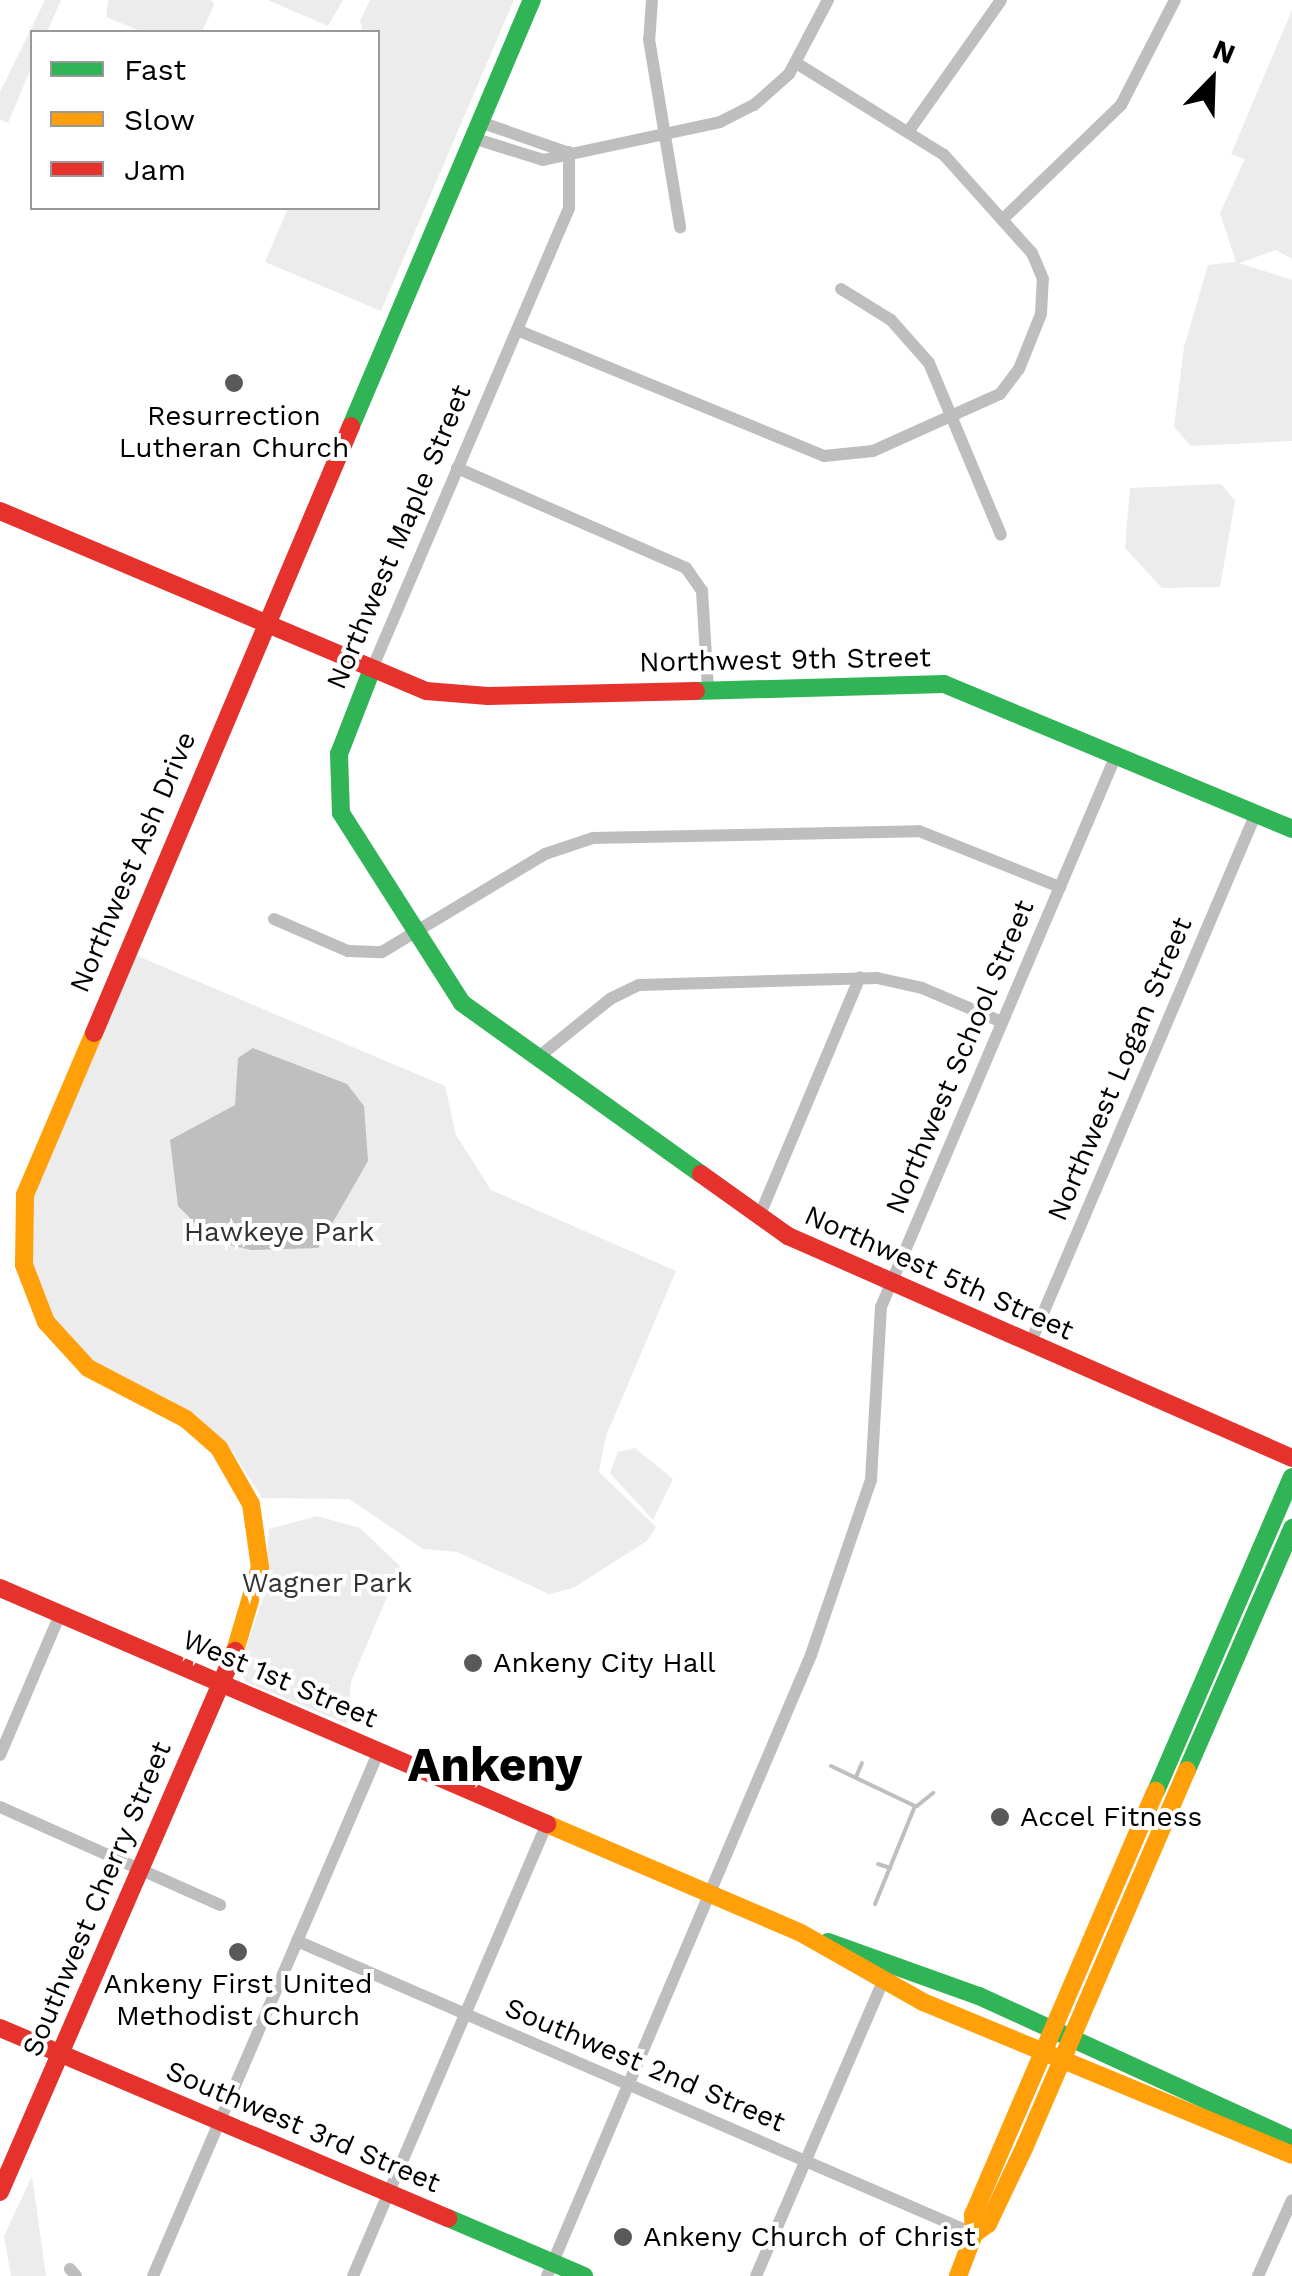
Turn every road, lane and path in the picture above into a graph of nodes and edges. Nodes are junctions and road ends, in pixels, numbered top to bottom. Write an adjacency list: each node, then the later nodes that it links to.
1 (532, 0): 7 (street, Northwest Ash Drive)
2 (652, 0): 9 (street)
3 (828, 0): 6 (street)
4 (1001, 0): 8 (street)
5 (1175, 0): 11 (street)
6 (798, 64): 8 (street); 9 (street)
7 (476, 130): 10 (street); 19 (street, Northwest Ash Drive)
8 (908, 132): 11 (street)
9 (668, 136): 10 (street); 12 (street)
10 (569, 152): 14 (street, Northwest Maple Street)
11 (1004, 218): 15 (street)
12 (680, 227)
13 (841, 290): 15 (street)
14 (518, 330): 15 (street); 16 (street, Northwest Maple Street)
15 (952, 418): 18 (street)
16 (457, 468): 20 (street, Northwest Maple Street); 21 (street)
17 (0, 510): 19 (street, Northwest 9th Street)
18 (1001, 536)
19 (265, 623): 20 (street, Northwest 9th Street); 39 (street, Northwest Ash Drive)
20 (372, 669): 21 (street, Northwest 9th Street); 27 (street, Northwest Maple Street)
21 (708, 689): 22 (street, Northwest 9th Street)
22 (1116, 753): 23 (street, Northwest 9th Street); 25 (street, Northwest School Street)
23 (1256, 814): 24 (street, Northwest 9th Street); 33 (street, Northwest Logan Street)
24 (1292, 829)
25 (1060, 887): 27 (street); 29 (street, Northwest School Street)
26 (274, 919): 27 (street)
27 (414, 935): 30 (street, Northwest 5th Street)
28 (860, 977): 29 (street); 30 (street); 31 (street)
29 (1002, 1022): 32 (street, Northwest School Street)
30 (536, 1059): 31 (street, Northwest 5th Street)
31 (760, 1216): 32 (street, Northwest 5th Street)
32 (891, 1284): 33 (street, Northwest 5th Street); 45 (street, Northwest School Street)
33 (1030, 1344): 34 (street, Northwest 5th Street)
34 (1292, 1458)
35 (1292, 1478): 51 (street)
36 (1292, 1528): 51 (street)
37 (0, 1588): 38 (street, West 1st Street)
38 (60, 1614): 39 (street, West 1st Street); 41 (street)
39 (220, 1683): 40 (street, West 1st Street); 44 (street, Southwest Cherry Street)
40 (379, 1751): 43 (street, West 1st Street); 47 (street)
41 (0, 1756)
42 (0, 1807): 44 (street)
43 (547, 1823): 45 (street, West 1st Street); 49 (street)
44 (140, 1871): 46 (street); 52 (street, Southwest Cherry Street)
45 (711, 1895): 48 (street, West 1st Street); 53 (street, Northwest School Street)
46 (212, 1899)
47 (297, 1940): 49 (street, Southwest 2nd Street); 54 (street)
48 (888, 1971): 51 (street, West 1st Street); 51 (street, West 1st Street); 56 (street)
49 (466, 2015): 53 (street, Southwest 2nd Street); 58 (street)
50 (0, 2028): 52 (street, Southwest 3rd Street)
51 (1058, 2044): 55 (street); 60 (street)
52 (60, 2055): 54 (street, Southwest 3rd Street); 57 (street, Southwest Cherry Street)
53 (630, 2085): 56 (street, Southwest 2nd Street); 61 (street, Northwest School Street)
54 (219, 2123): 58 (street, Southwest 3rd Street); 62 (street)
55 (1292, 2142)
56 (806, 2162): 60 (street, Southwest 2nd Street); 65 (street)
57 (0, 2192)
58 (390, 2192): 61 (street, Southwest 3rd Street); 63 (street)
59 (1292, 2200): 67 (street)
60 (974, 2234): 66 (street)
61 (550, 2269): 64 (street, Southwest 3rd Street)
62 (153, 2276)
63 (352, 2276)
64 (584, 2276)
65 (756, 2276)
66 (958, 2276)
67 (1258, 2276)

